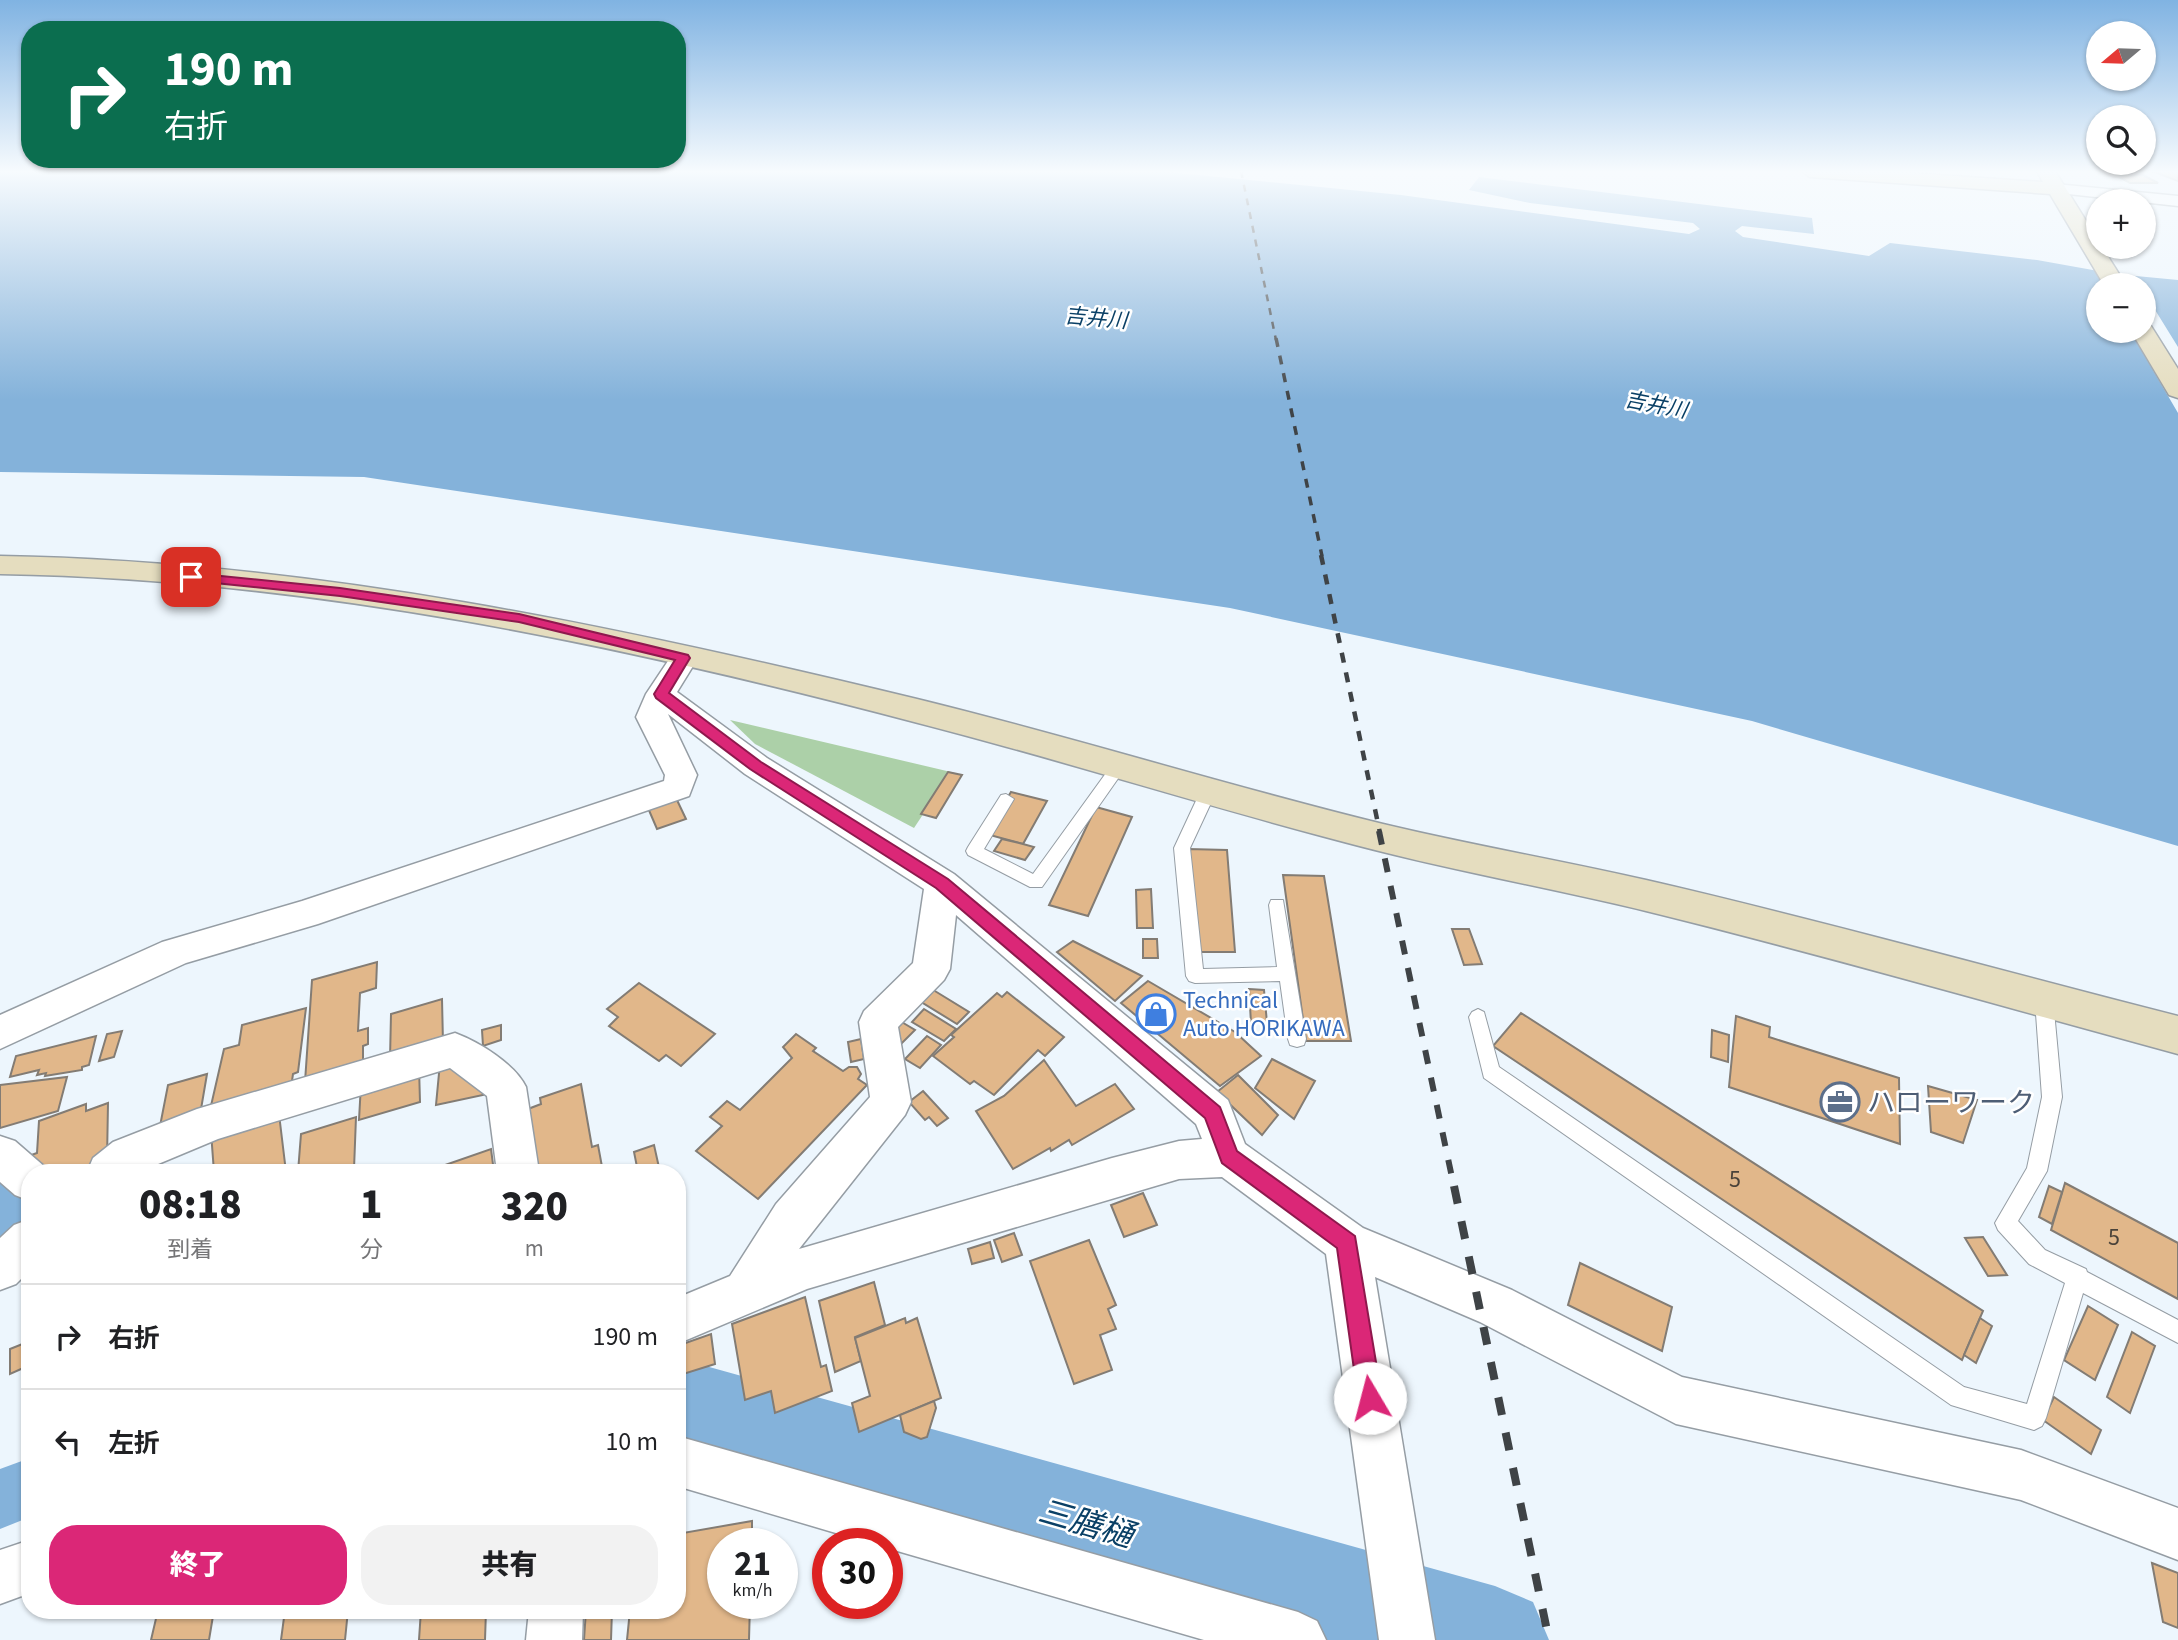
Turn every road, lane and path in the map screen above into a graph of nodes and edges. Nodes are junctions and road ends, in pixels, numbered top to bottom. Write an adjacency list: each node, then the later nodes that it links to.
1 (2092, 248): 2 (street)
2 (2108, 273)
3 (2150, 343): 4 (street)
4 (2178, 390)
5 (0, 565): 6 (street)
6 (684, 658): 7 (street); 8 (street)
7 (661, 694): 11 (street); 16 (street)
8 (1119, 766): 9 (street); 10 (lane)
9 (1209, 790): 13 (lane); 14 (street)
10 (1006, 799)
11 (942, 883): 20 (street); 26 (street)
12 (1277, 905): 13 (lane)
13 (1288, 974): 18 (lane)
14 (2044, 999): 17 (street); 25 (lane)
15 (1478, 1017): 25 (lane)
16 (0, 1033)
17 (2178, 1035)
18 (1297, 1039)
19 (0, 1155): 23 (street)
20 (1229, 1157): 24 (street); 26 (street)
21 (118, 1164): 22 (street)
22 (517, 1164)
23 (21, 1173)
24 (1347, 1243): 30 (street); 34 (street)
25 (2078, 1276): 28 (lane)
26 (746, 1293): 27 (street)
27 (686, 1317)
28 (2178, 1332)
29 (686, 1464): 36 (street)
30 (2178, 1534)
31 (21, 1569): 32 (street)
32 (0, 1577)
33 (555, 1619): 35 (street)
34 (1407, 1639)
35 (554, 1640)
36 (1298, 1640)

